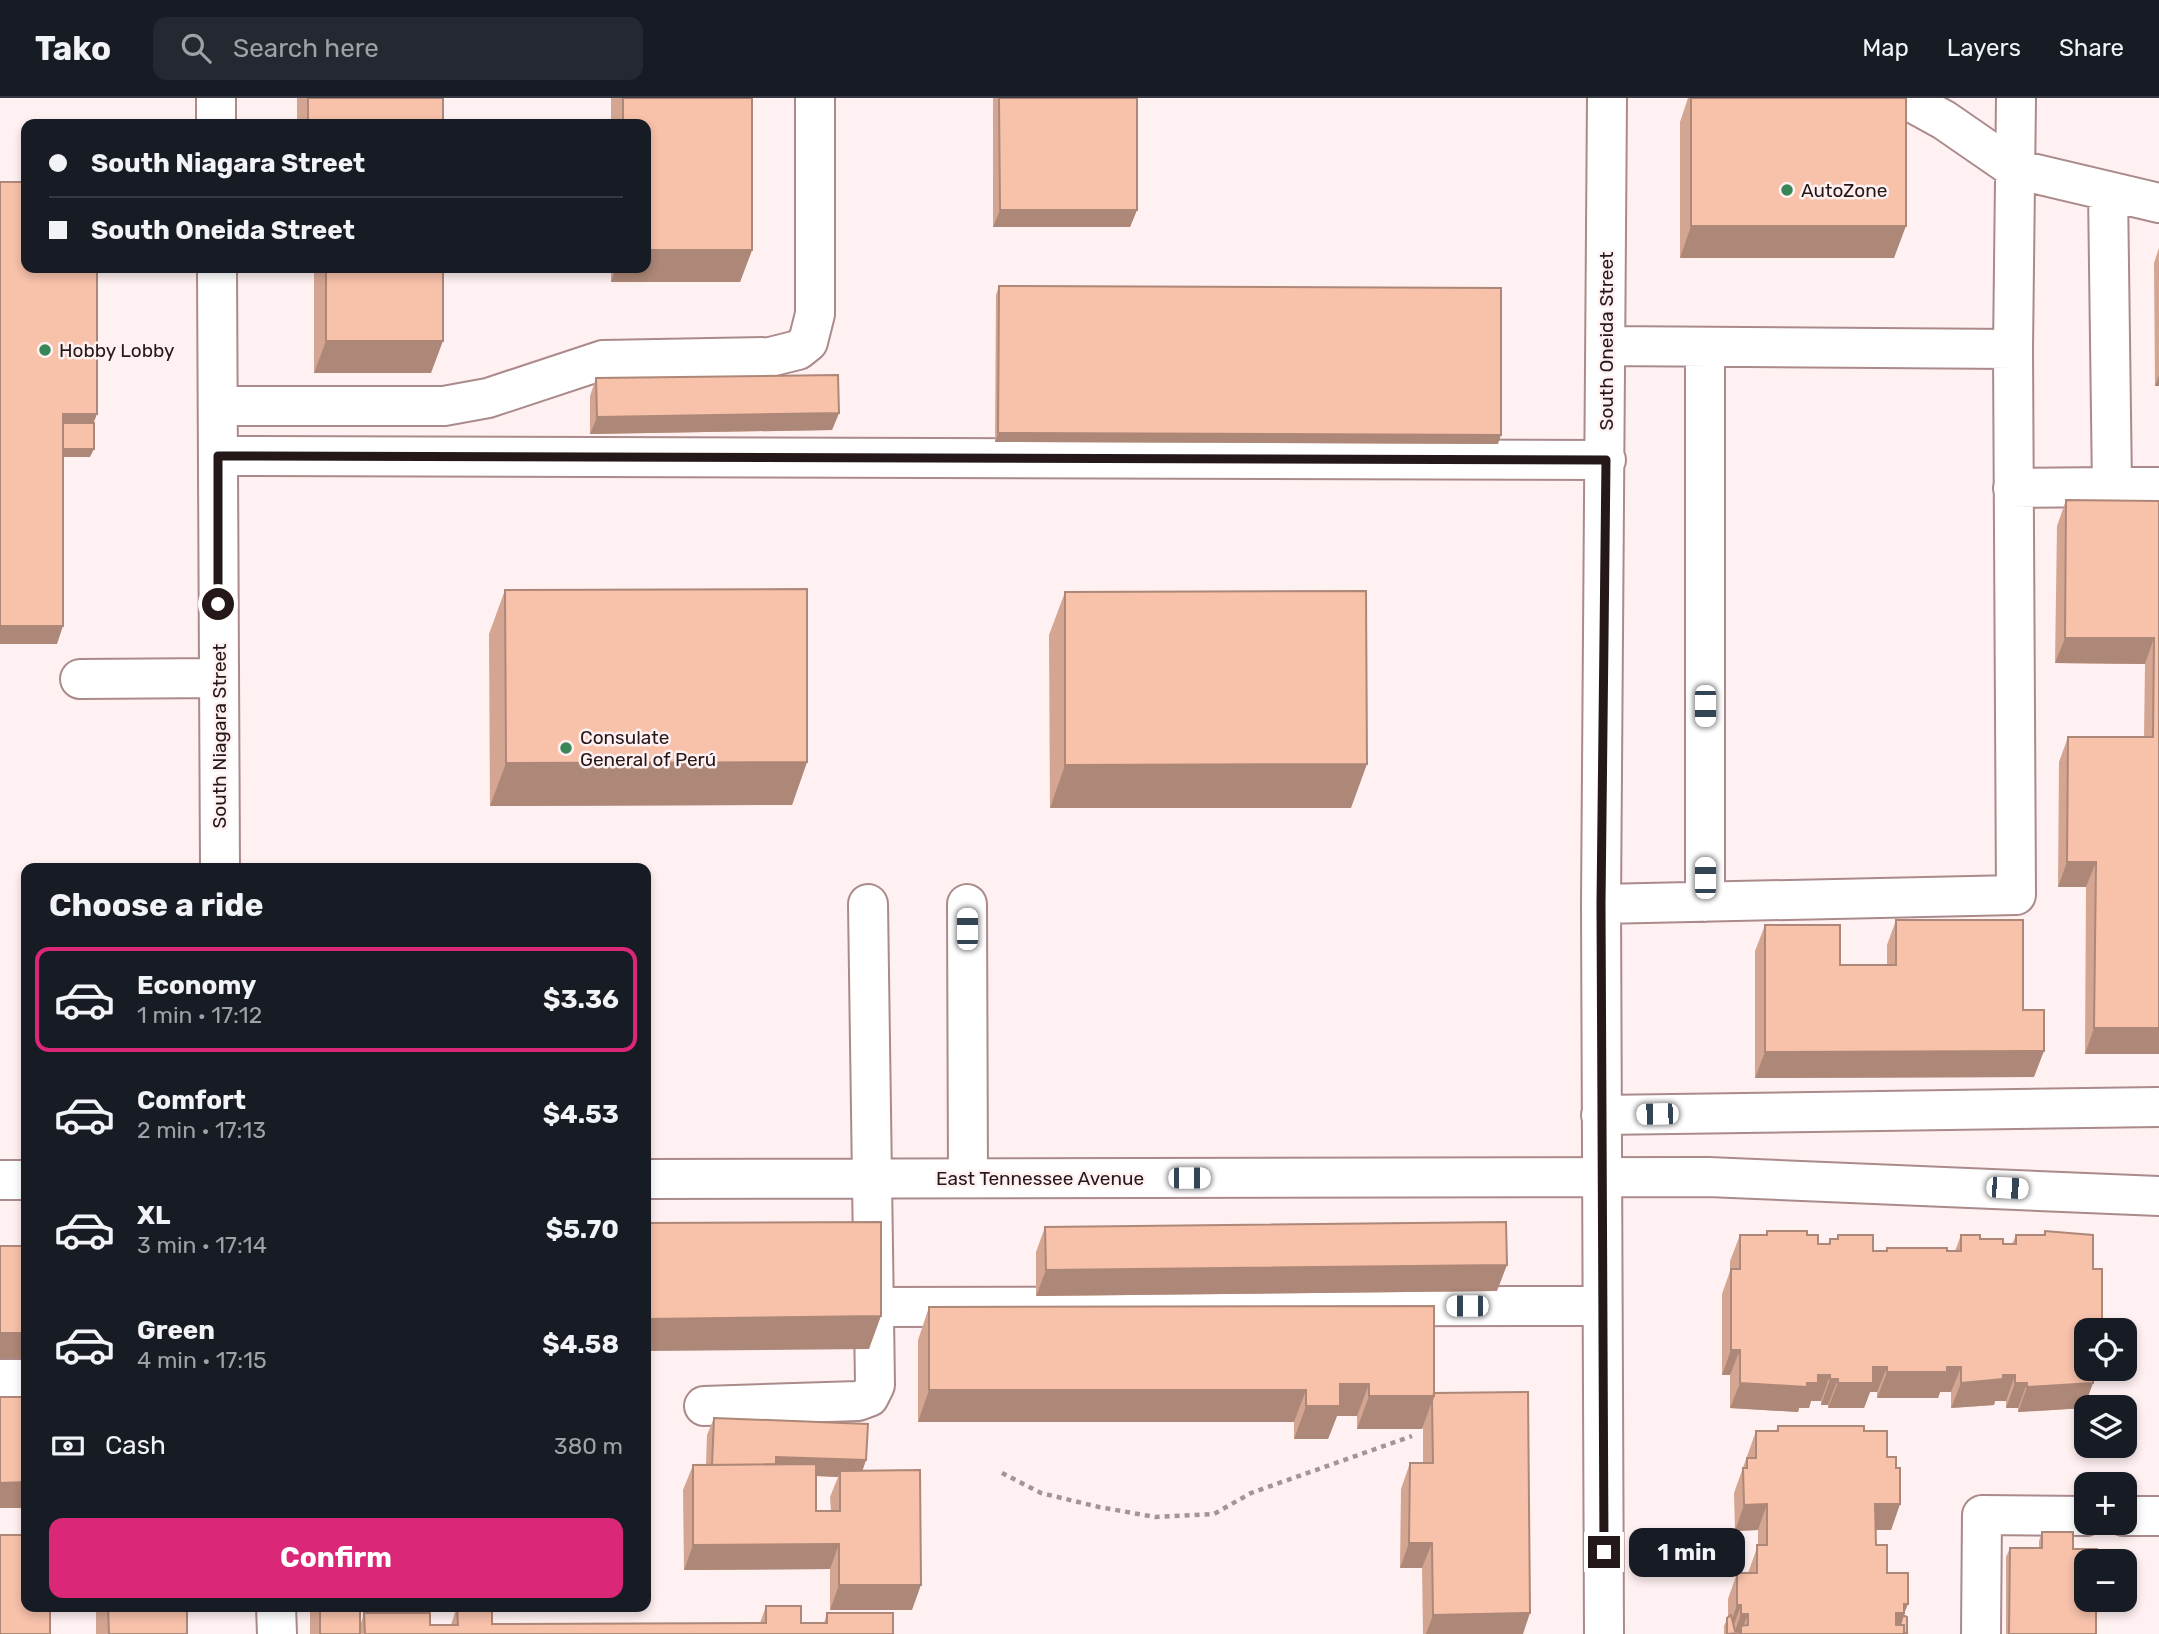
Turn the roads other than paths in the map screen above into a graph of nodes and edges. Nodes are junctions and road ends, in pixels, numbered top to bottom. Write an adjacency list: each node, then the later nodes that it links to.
1 (216, 98): 6 (street)
2 (815, 98): 14 (street)
3 (1607, 98): 11 (street, South Oneida Street)
4 (1904, 98): 7 (street)
5 (2016, 98): 7 (street)
6 (216, 119)
7 (2015, 169): 8 (street); 13 (street)
8 (2108, 191): 9 (street); 17 (street)
9 (2159, 203)
10 (217, 273): 14 (street, South Niagara Street)
11 (1606, 346): 12 (street); 16 (street, South Oneida Street)
12 (1705, 347): 13 (street); 23 (street)
13 (2013, 349): 19 (street)
14 (218, 407): 15 (street, South Niagara Street)
15 (218, 456): 16 (street); 20 (street, South Niagara Street)
16 (1606, 460): 26 (street, South Oneida Street)
17 (2112, 487): 18 (street); 19 (street)
18 (2159, 487)
19 (2014, 488): 23 (street)
20 (219, 678): 21 (street); 22 (street, South Niagara Street)
21 (80, 679)
22 (220, 863)
23 (1705, 902): 26 (street)
24 (868, 904): 30 (street)
25 (967, 904): 31 (street)
26 (1601, 904): 28 (street, South Oneida Street)
27 (2159, 1107): 28 (street)
28 (1601, 1115): 29 (street, South Oneida Street)
29 (1601, 1177): 31 (street, East Tennessee Avenue); 35 (street, East Tennessee Avenue); 36 (street, South Oneida Street)
30 (873, 1178): 31 (street, East Tennessee Avenue); 32 (street, East Tennessee Avenue); 37 (street)
31 (968, 1178)
32 (651, 1179)
33 (0, 1180): 34 (street)
34 (21, 1180)
35 (2159, 1196)
36 (1602, 1306): 37 (street); 46 (street, South Oneida Street)
37 (873, 1307): 40 (street)
38 (0, 1379): 39 (street)
39 (21, 1379)
40 (704, 1406)
41 (2074, 1516): 47 (street)
42 (2137, 1516): 43 (street)
43 (2159, 1516)
44 (276, 1612): 45 (street)
45 (276, 1634)
46 (1604, 1634)
47 (1981, 1634)

